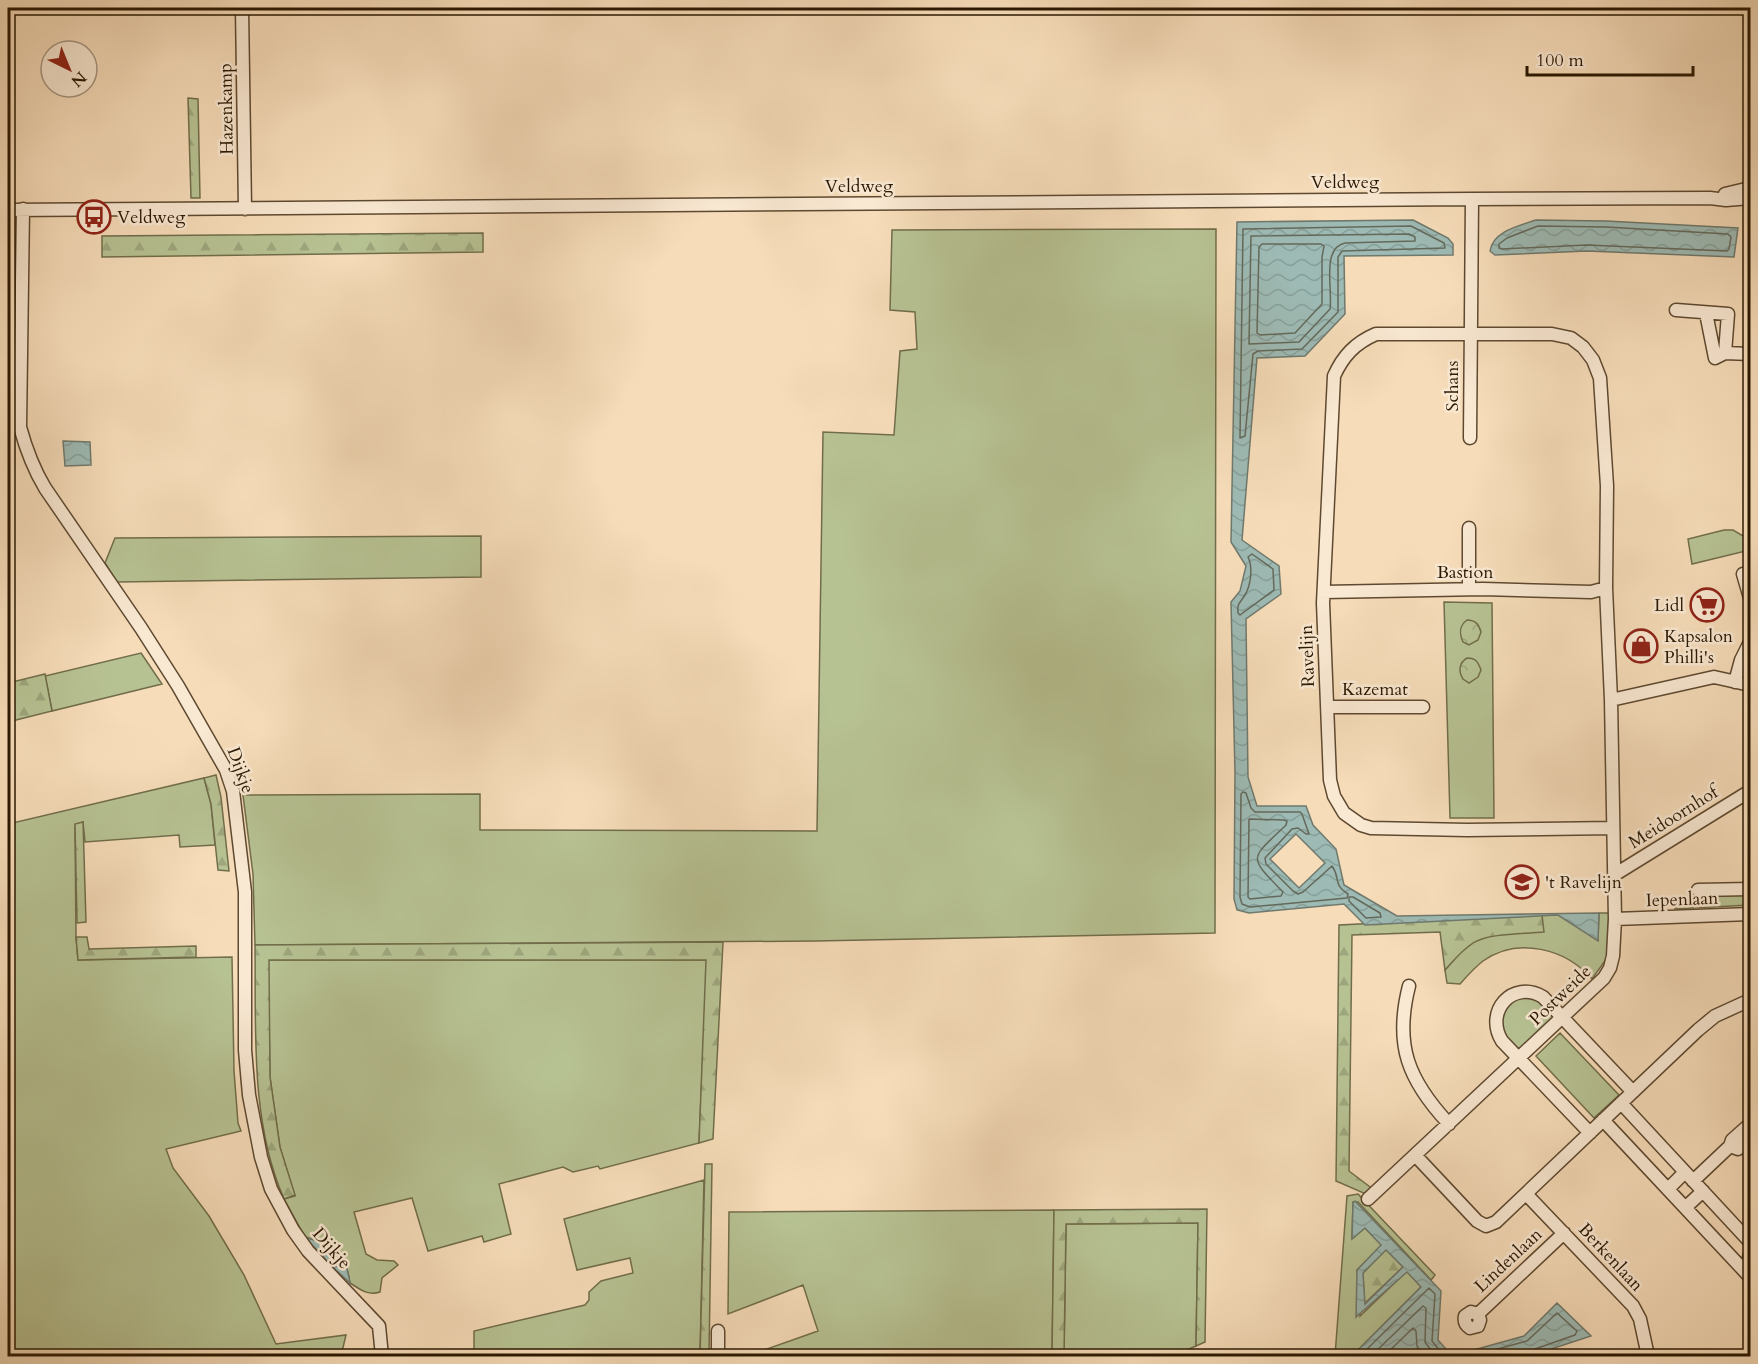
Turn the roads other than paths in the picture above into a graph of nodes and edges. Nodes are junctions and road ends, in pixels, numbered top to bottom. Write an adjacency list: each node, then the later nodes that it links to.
1 (242, 8): 7 (street, Hazenkamp)
2 (1750, 188): 3 (street, Veldweg)
3 (1710, 198): 4 (street, Veldweg); 5 (street, Veldweg)
4 (1750, 198)
5 (1472, 199): 7 (street, Veldweg); 11 (street)
6 (23, 209): 7 (street, Veldweg); 8 (street, Veldweg); 59 (street, Dijkje)
7 (245, 209)
8 (8, 210)
9 (1677, 310): 10 (street)
10 (1706, 313): 12 (street); 12 (street)
11 (1470, 334): 14 (street, Schans); 17 (street, Ravelijn); 19 (street, Ravelijn)
12 (1725, 353): 13 (street)
13 (1750, 354)
14 (1470, 438)
15 (1469, 528): 18 (street)
16 (1743, 574): 20 (street)
17 (1606, 588): 18 (street, Bastion); 24 (street, Postweide)
18 (1469, 589): 19 (street, Bastion)
19 (1324, 592): 25 (street, Ravelijn)
20 (1750, 598)
21 (1750, 642): 22 (street)
22 (1735, 682): 23 (street); 24 (street)
23 (1750, 685)
24 (1611, 700): 28 (street, Postweide)
25 (1327, 707): 26 (street, Kazemat); 28 (street, Ravelijn)
26 (1423, 707)
27 (1750, 791): 29 (street, Meidoornhof)
28 (1613, 828): 29 (street, Postweide)
29 (1614, 874): 33 (street, Postweide)
30 (1750, 889): 31 (street)
31 (1698, 890)
32 (1750, 914): 33 (street, Iepenlaan)
33 (1615, 919): 36 (street, Postweide)
34 (1409, 986): 41 (street)
35 (1750, 1000): 38 (street)
36 (1563, 1018): 37 (street, Postweide); 37 (street); 38 (street)
37 (1519, 1059): 41 (street, Postweide); 43 (street)
38 (1633, 1092): 39 (street)
39 (1621, 1103): 40 (street); 47 (street)
40 (1603, 1120): 43 (street); 48 (street)
41 (1449, 1124): 46 (street, Postweide)
42 (1750, 1124): 45 (street)
43 (1590, 1133): 50 (street)
44 (1750, 1139): 45 (street)
45 (1730, 1146): 47 (street)
46 (1415, 1155): 50 (street); 51 (street, Postweide)
47 (1689, 1177): 48 (street); 49 (street)
48 (1668, 1189): 52 (street)
49 (1703, 1191): 52 (street); 54 (street)
50 (1526, 1194): 53 (street, Berkenlaan)
51 (1368, 1199)
52 (1686, 1207): 56 (street)
53 (1564, 1233): 57 (street, Lindenlaan); 61 (street, Berkenlaan)
54 (1750, 1242)
55 (1750, 1254): 56 (street)
56 (1748, 1274)
57 (1478, 1314)
58 (717, 1331): 60 (street)
59 (382, 1356)
60 (718, 1356)
61 (1648, 1356)

